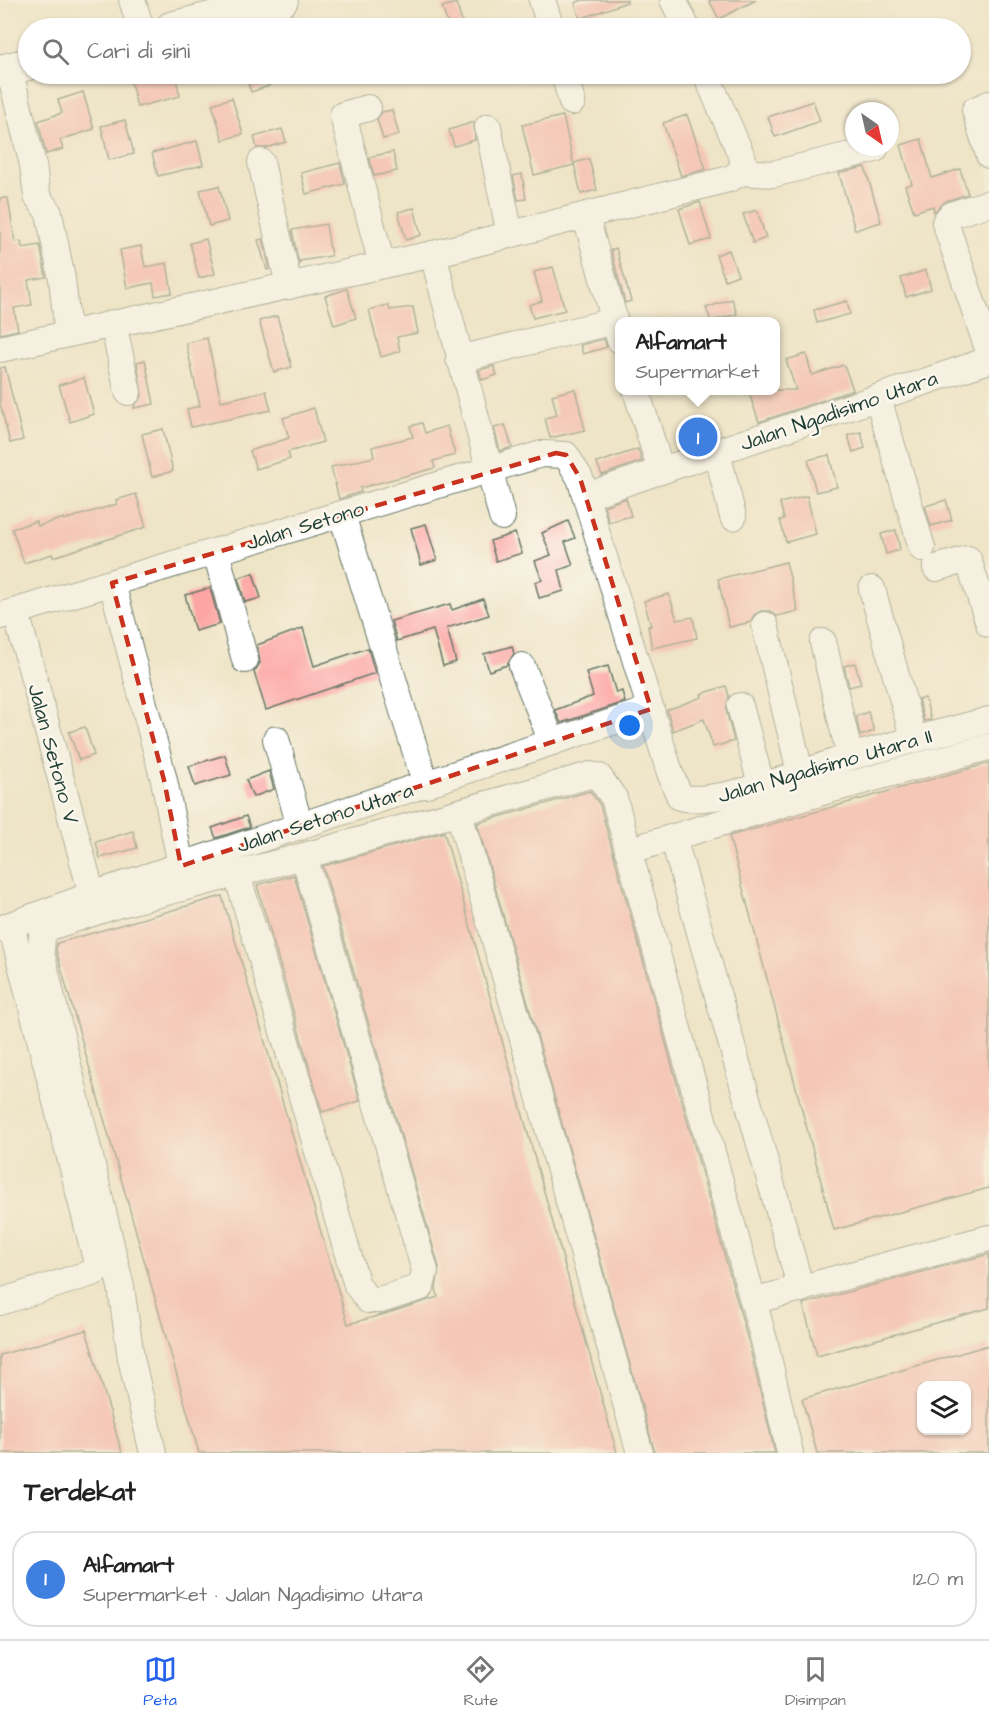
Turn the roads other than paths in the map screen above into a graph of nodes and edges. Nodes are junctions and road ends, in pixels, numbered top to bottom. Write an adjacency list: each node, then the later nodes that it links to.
1 (132, 0): 5 (street)
2 (542, 0): 7 (street)
3 (673, 0): 8 (street)
4 (267, 2): 6 (main road)
5 (138, 18)
6 (208, 18)
7 (547, 18)
8 (682, 18)
9 (13, 68): 29 (street)
10 (567, 84): 12 (street)
11 (710, 84): 19 (street)
12 (572, 102)
13 (989, 104): 16 (street)
14 (368, 108): 24 (street)
15 (488, 127): 22 (street)
16 (989, 154)
17 (846, 156): 19 (street)
18 (261, 162): 25 (street)
19 (742, 172): 21 (street)
20 (989, 203): 31 (street)
21 (586, 217): 22 (street); 27 (street)
22 (510, 235): 23 (street)
23 (433, 254): 24 (street); 32 (street)
24 (382, 265): 25 (street)
25 (289, 286): 26 (street)
26 (113, 323): 29 (street); 34 (street)
27 (615, 324)
28 (615, 331): 32 (street)
29 (68, 333): 30 (street)
30 (0, 349)
31 (989, 352)
32 (459, 359): 38 (street)
33 (989, 360): 36 (street, Jalan Ngadisimo Utara)
34 (128, 392)
35 (638, 395): 39 (street)
36 (878, 398): 37 (street, Jalan Ngadisimo Utara); 45 (street)
37 (717, 452): 39 (street, Jalan Ngadisimo Utara); 43 (street)
38 (491, 469): 40 (street, Jalan Setono); 41 (street, Jalan Setono); 42 (street)
39 (661, 471): 40 (street, Jalan Ngadisimo Utara)
40 (586, 496): 55 (street)
41 (342, 515): 44 (street, Jalan Setono); 64 (street)
42 (502, 517)
43 (733, 517)
44 (216, 552): 46 (street, Jalan Setono); 52 (street)
45 (970, 555): 49 (street)
46 (112, 583): 48 (street, Jalan Setono); 70 (street)
47 (872, 590): 58 (street)
48 (8, 614): 72 (street, Jalan Setono V)
49 (989, 624)
50 (765, 625): 62 (street)
51 (822, 642): 61 (street)
52 (245, 660)
53 (522, 666): 59 (street)
54 (740, 706): 63 (street)
55 (651, 709): 59 (street, Jalan Setono Utara); 63 (street, Jalan Ngadisimo Utara II)
56 (989, 720): 58 (street, Jalan Ngadisimo Utara II)
57 (276, 739): 66 (street)
58 (914, 740): 61 (street, Jalan Ngadisimo Utara II)
59 (552, 742): 64 (street, Jalan Setono Utara)
60 (989, 747): 67 (street)
61 (850, 757): 62 (street, Jalan Ngadisimo Utara II)
62 (800, 772): 63 (street, Jalan Ngadisimo Utara II)
63 (761, 784)
64 (426, 785): 66 (street, Jalan Setono Utara)
65 (459, 813): 68 (street); 69 (street); 79 (street)
66 (300, 826): 70 (street, Jalan Setono Utara)
67 (673, 837): 68 (street); 75 (street)
68 (628, 851): 76 (street)
69 (304, 856): 71 (street); 71 (street)
70 (181, 866): 72 (street, Jalan Setono Utara)
71 (237, 874): 78 (street)
72 (92, 895): 73 (street, Jalan Setono Utara)
73 (5, 927): 77 (street)
74 (989, 1238): 75 (street)
75 (801, 1289): 76 (street)
76 (753, 1301): 80 (street)
77 (0, 1302)
78 (153, 1453)
79 (640, 1453)
80 (790, 1453)

